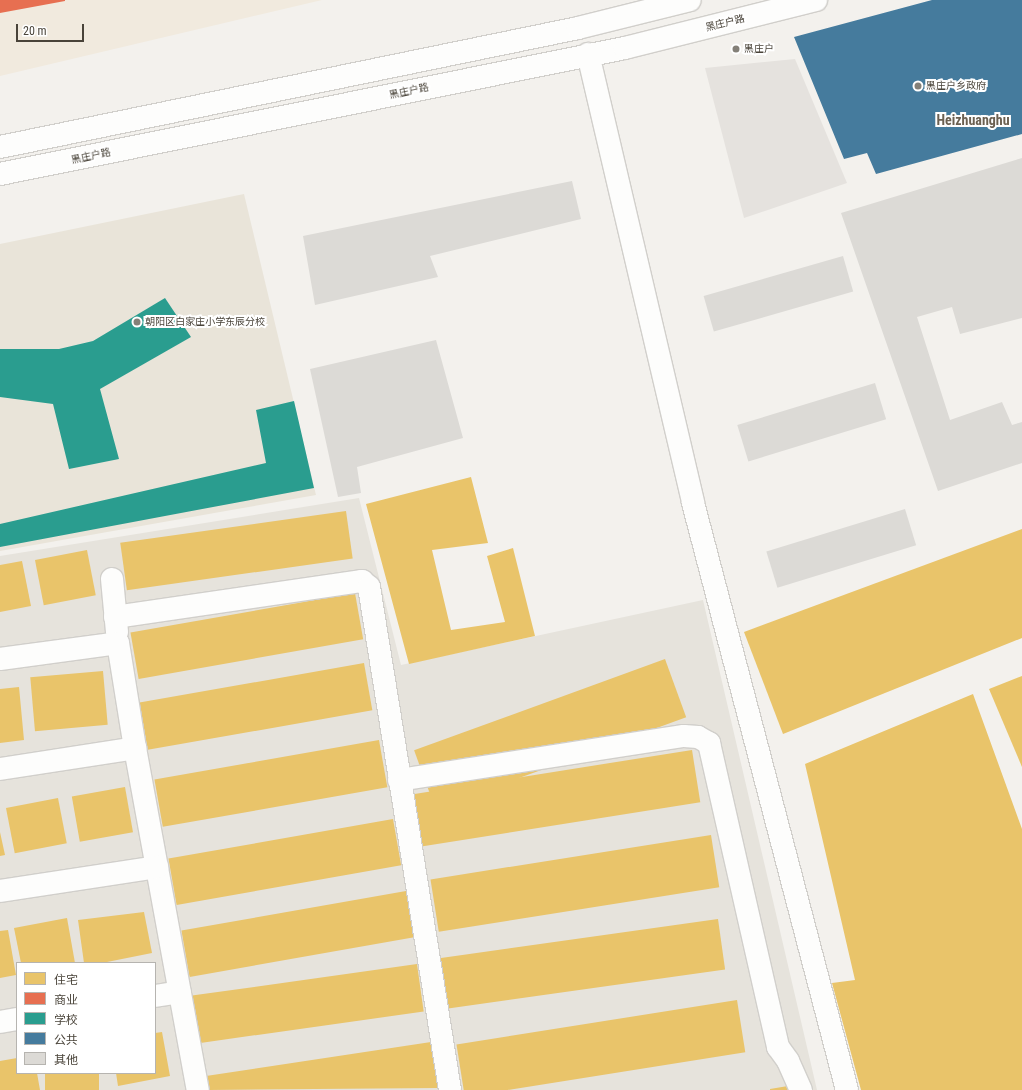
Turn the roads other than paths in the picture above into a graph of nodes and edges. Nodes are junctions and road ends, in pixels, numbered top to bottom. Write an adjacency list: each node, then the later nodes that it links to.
1 (690, 0): 4 (street)
2 (816, 0): 3 (street, 黑庄户路)
3 (588, 54): 5 (street, 黑庄户路); 22 (street)
4 (0, 147)
5 (0, 174)
6 (112, 579): 7 (street)
7 (115, 617): 8 (street); 12 (street)
8 (118, 643): 9 (street); 10 (street)
9 (0, 659)
10 (135, 748): 11 (street); 13 (street)
11 (0, 769)
12 (399, 780): 20 (street); 21 (street)
13 (157, 867): 14 (street); 15 (street)
14 (0, 891)
15 (180, 992): 16 (street); 19 (street)
16 (156, 996)
17 (16, 1019): 18 (street)
18 (0, 1022)
19 (198, 1090)
20 (450, 1090)
21 (801, 1090)
22 (847, 1090)

